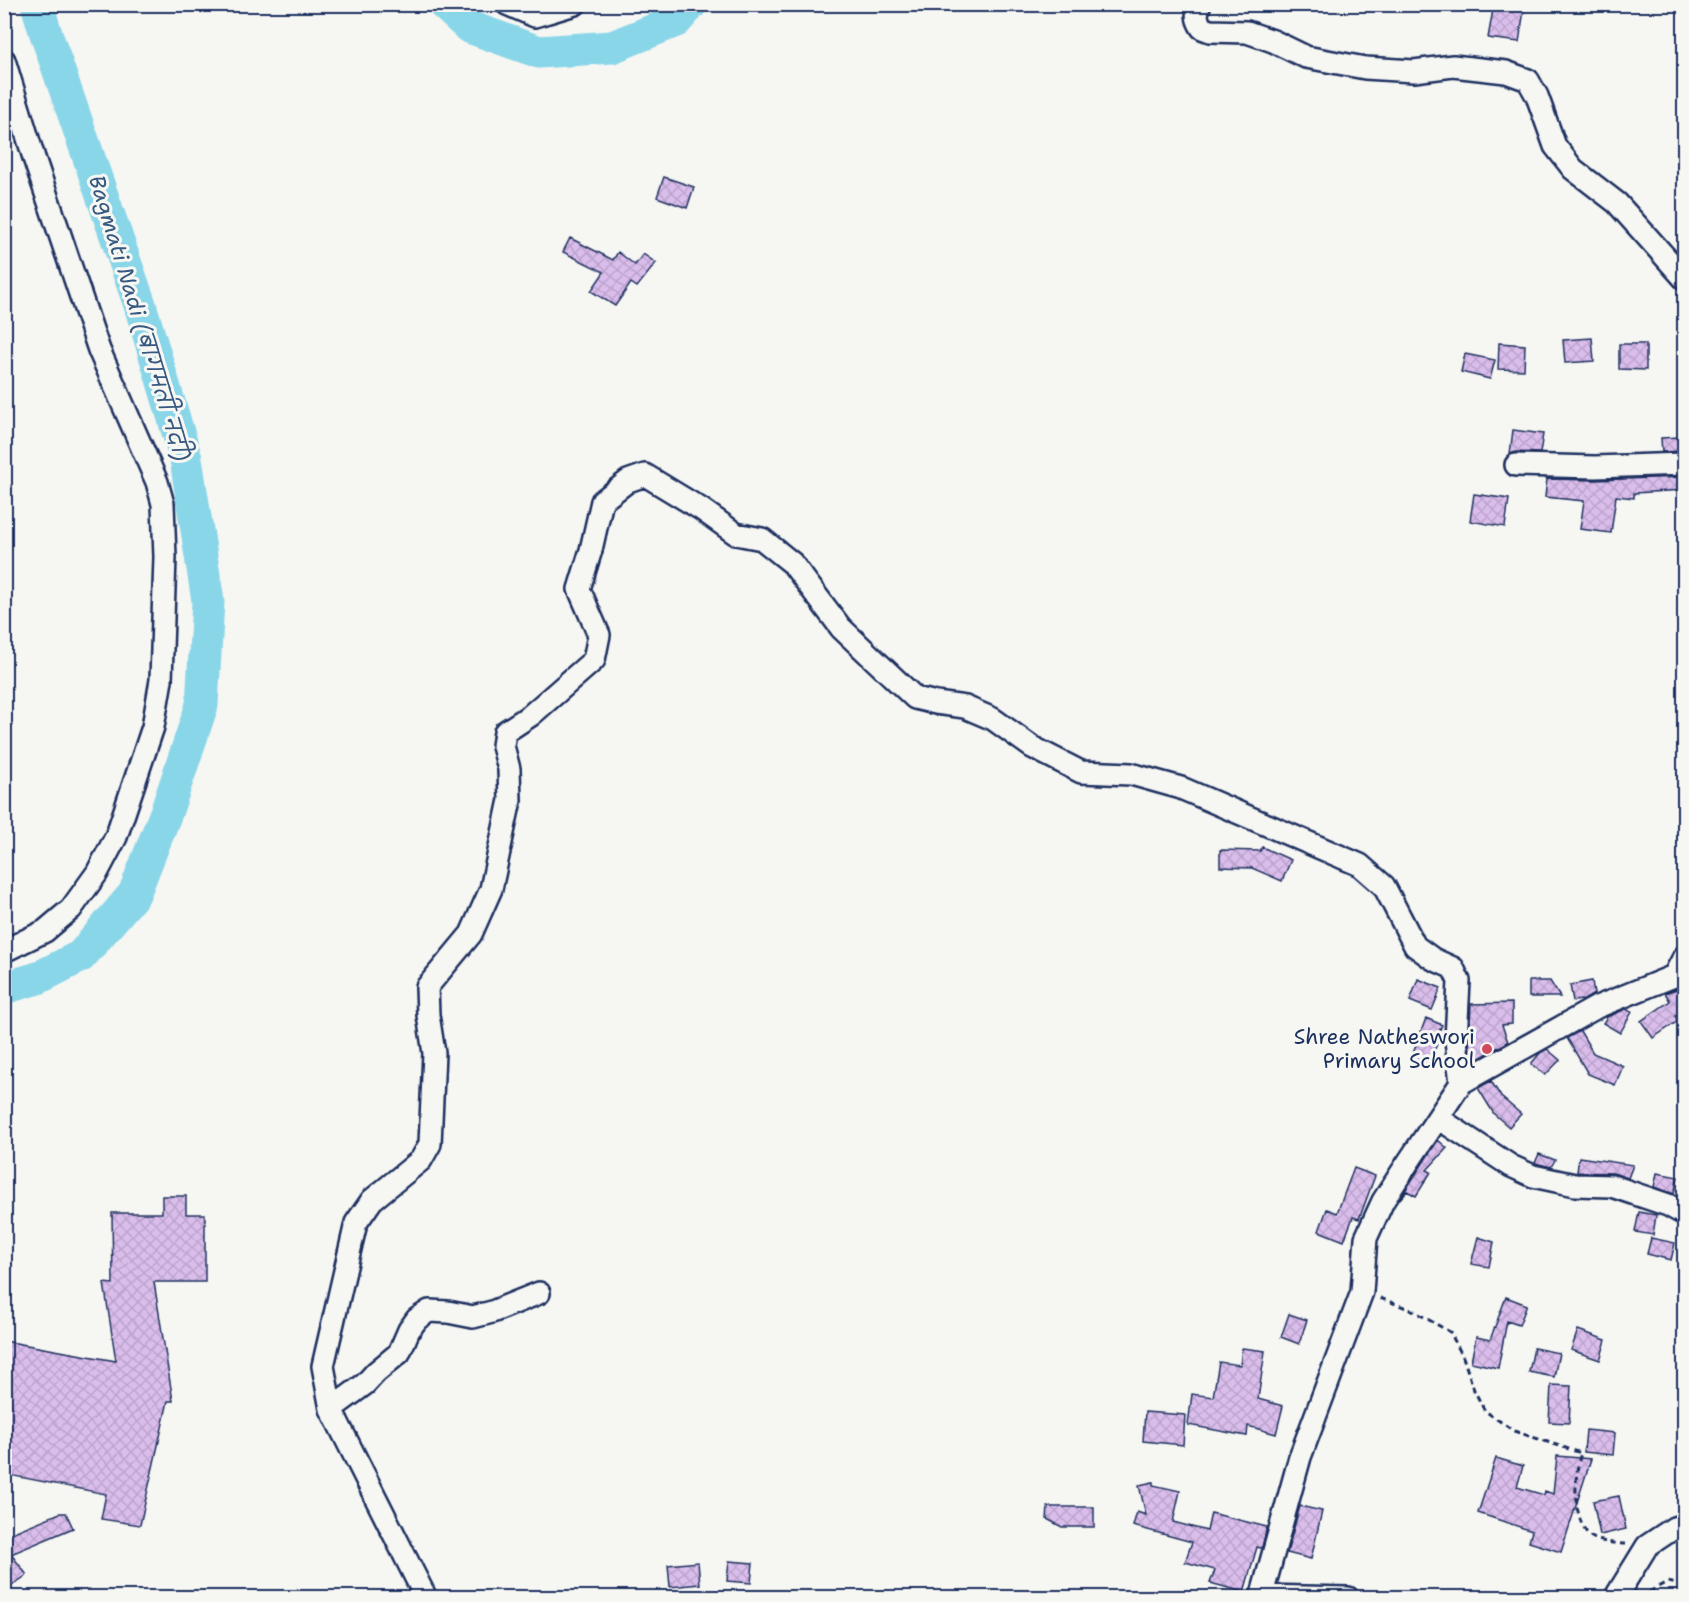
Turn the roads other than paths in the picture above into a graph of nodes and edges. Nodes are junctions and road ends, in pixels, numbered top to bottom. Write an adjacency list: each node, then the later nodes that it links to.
1 (507, 4): 2 (street)
2 (575, 4)
3 (1200, 4): 5 (street)
4 (4, 60): 8 (street)
5 (1684, 278)
6 (1684, 464): 7 (street)
7 (1516, 465)
8 (4, 951)
9 (1684, 957): 10 (street)
10 (1461, 1083): 11 (street); 14 (street)
11 (1438, 1118): 12 (street); 16 (street)
12 (1684, 1214)
13 (539, 1293): 14 (street)
14 (331, 1410): 17 (street)
15 (1684, 1525): 19 (street)
16 (1261, 1597): 18 (street)
17 (426, 1598)
18 (1348, 1598)
19 (1615, 1598)

